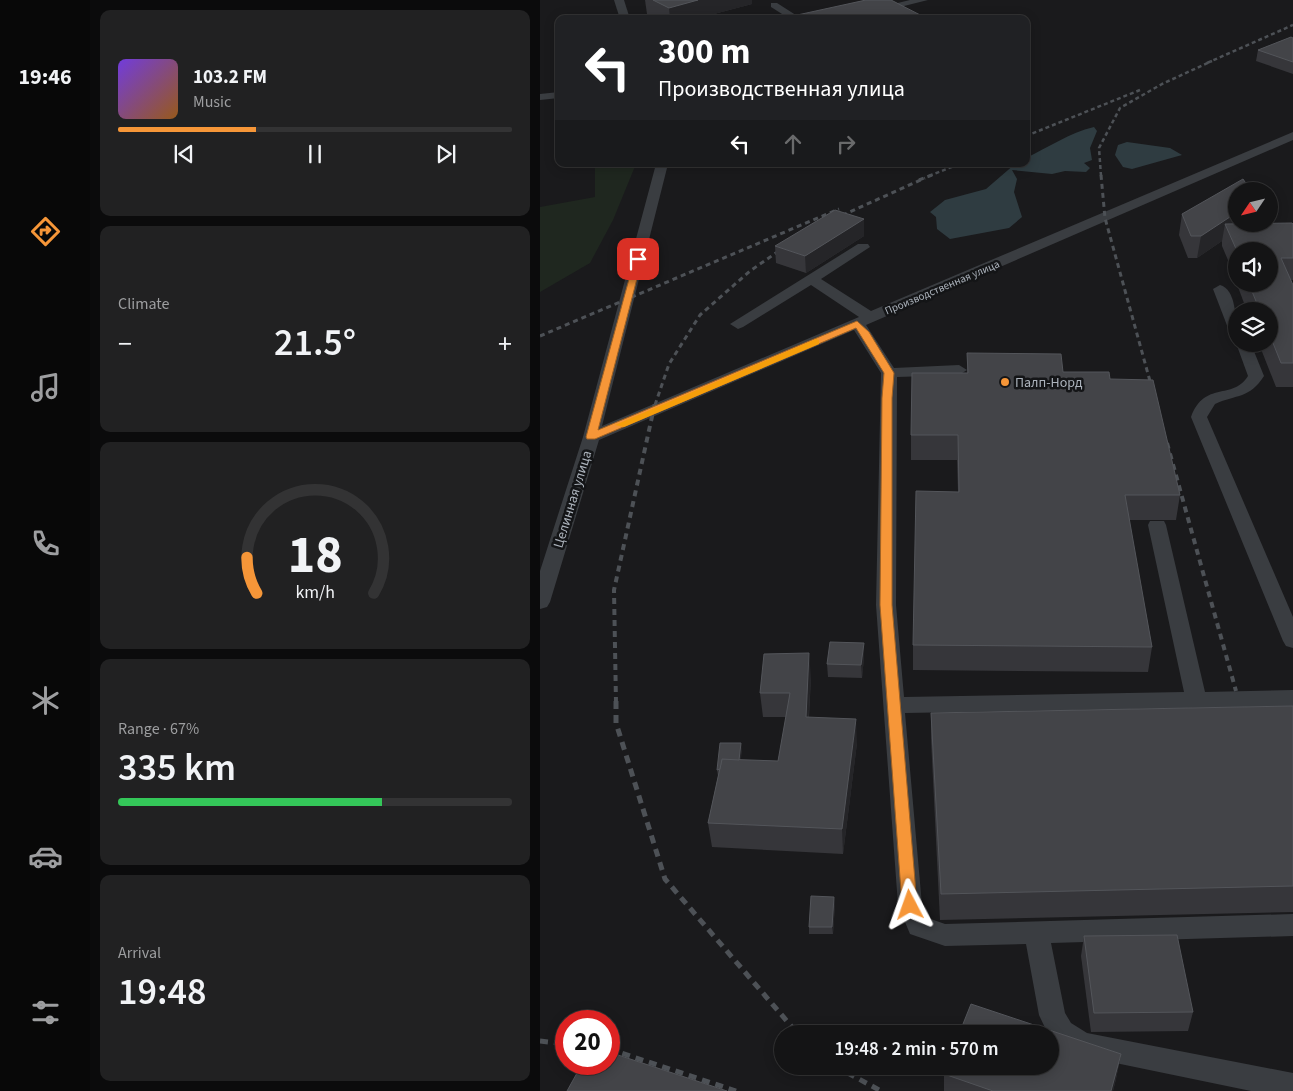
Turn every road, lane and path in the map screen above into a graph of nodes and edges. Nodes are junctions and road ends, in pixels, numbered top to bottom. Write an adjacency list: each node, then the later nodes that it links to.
1 (619, 0): 4 (street)
2 (923, 0): 6 (street)
3 (774, 5): 5 (street)
4 (624, 15)
5 (790, 15)
6 (855, 15)
7 (555, 95): 8 (street)
8 (540, 97)
9 (1293, 136): 15 (street, Производственная улица)
10 (661, 167): 22 (street, Целинная улица)
11 (863, 248): 12 (street)
12 (811, 279): 15 (street); 16 (street)
13 (1220, 289): 14 (street)
14 (1228, 308)
15 (864, 321): 18 (street, Производственная улица); 20 (street)
16 (738, 324)
17 (1246, 352): 25 (street)
18 (752, 370): 21 (street); 22 (street, Производственная улица)
19 (959, 370): 20 (street)
20 (889, 373): 28 (street)
21 (768, 380)
22 (591, 437): 24 (street, Целинная улица)
23 (1157, 525): 27 (street)
24 (540, 602)
25 (1293, 640)
26 (1293, 698): 27 (street)
27 (1196, 699): 28 (street)
28 (896, 705): 30 (street)
29 (1293, 925): 30 (street)
30 (1036, 932): 31 (street)
31 (1293, 1086)

